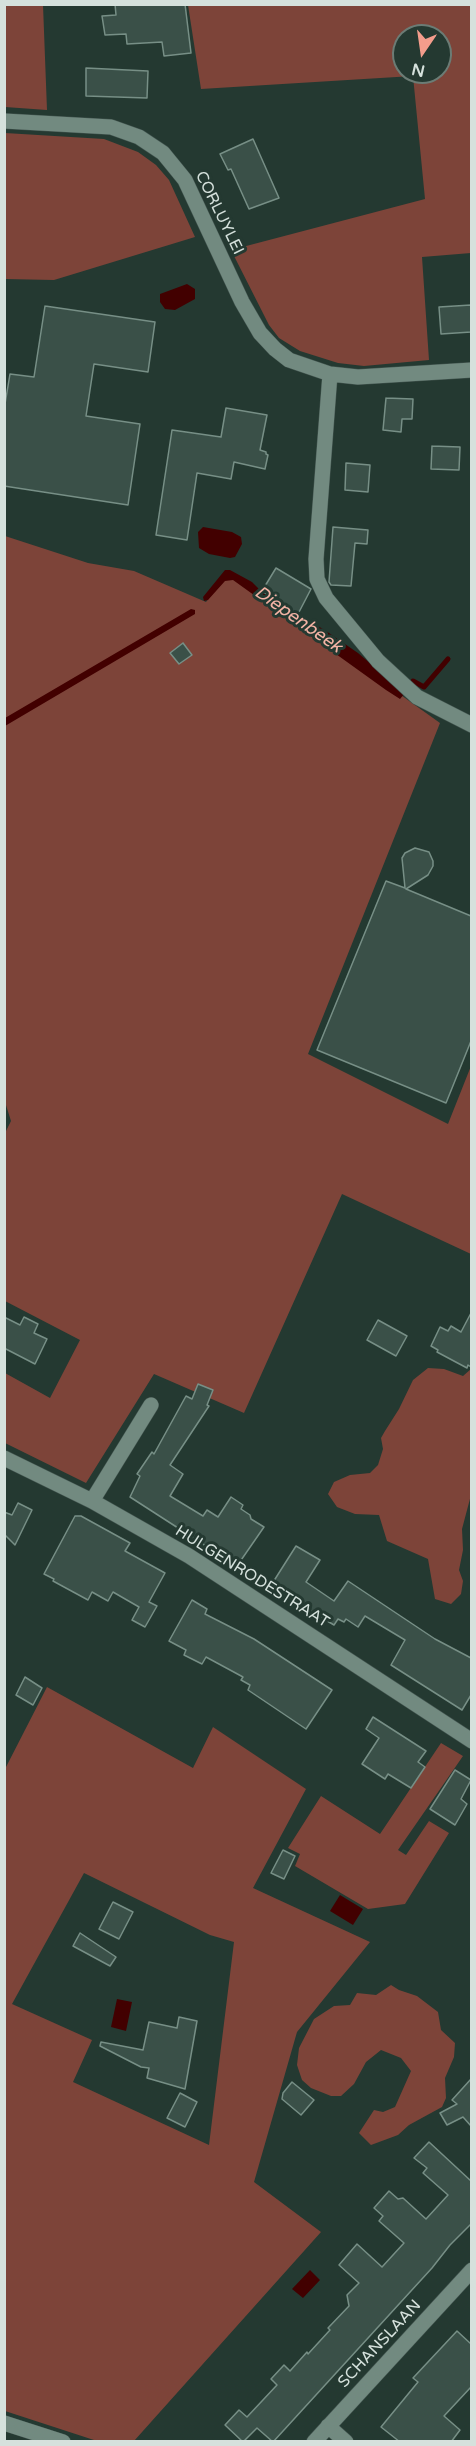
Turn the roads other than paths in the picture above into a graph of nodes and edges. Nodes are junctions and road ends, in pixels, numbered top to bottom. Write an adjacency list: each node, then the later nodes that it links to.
1 (4, 122): 3 (street, CORLUYLEI)
2 (471, 370): 3 (street, CORLUYLEI)
3 (330, 374): 4 (street)
4 (471, 725)
5 (151, 1405): 7 (street)
6 (4, 1458): 7 (street, HULGENRODESTRAAT)
7 (92, 1501): 8 (street, HULGENRODESTRAAT)
8 (471, 1741)
9 (471, 2270): 11 (street, SCHANSLAAN)
10 (4, 2423): 12 (street)
11 (328, 2426): 13 (street, SCHANSLAAN); 14 (street)
12 (63, 2442)
13 (314, 2442)
14 (346, 2442)

